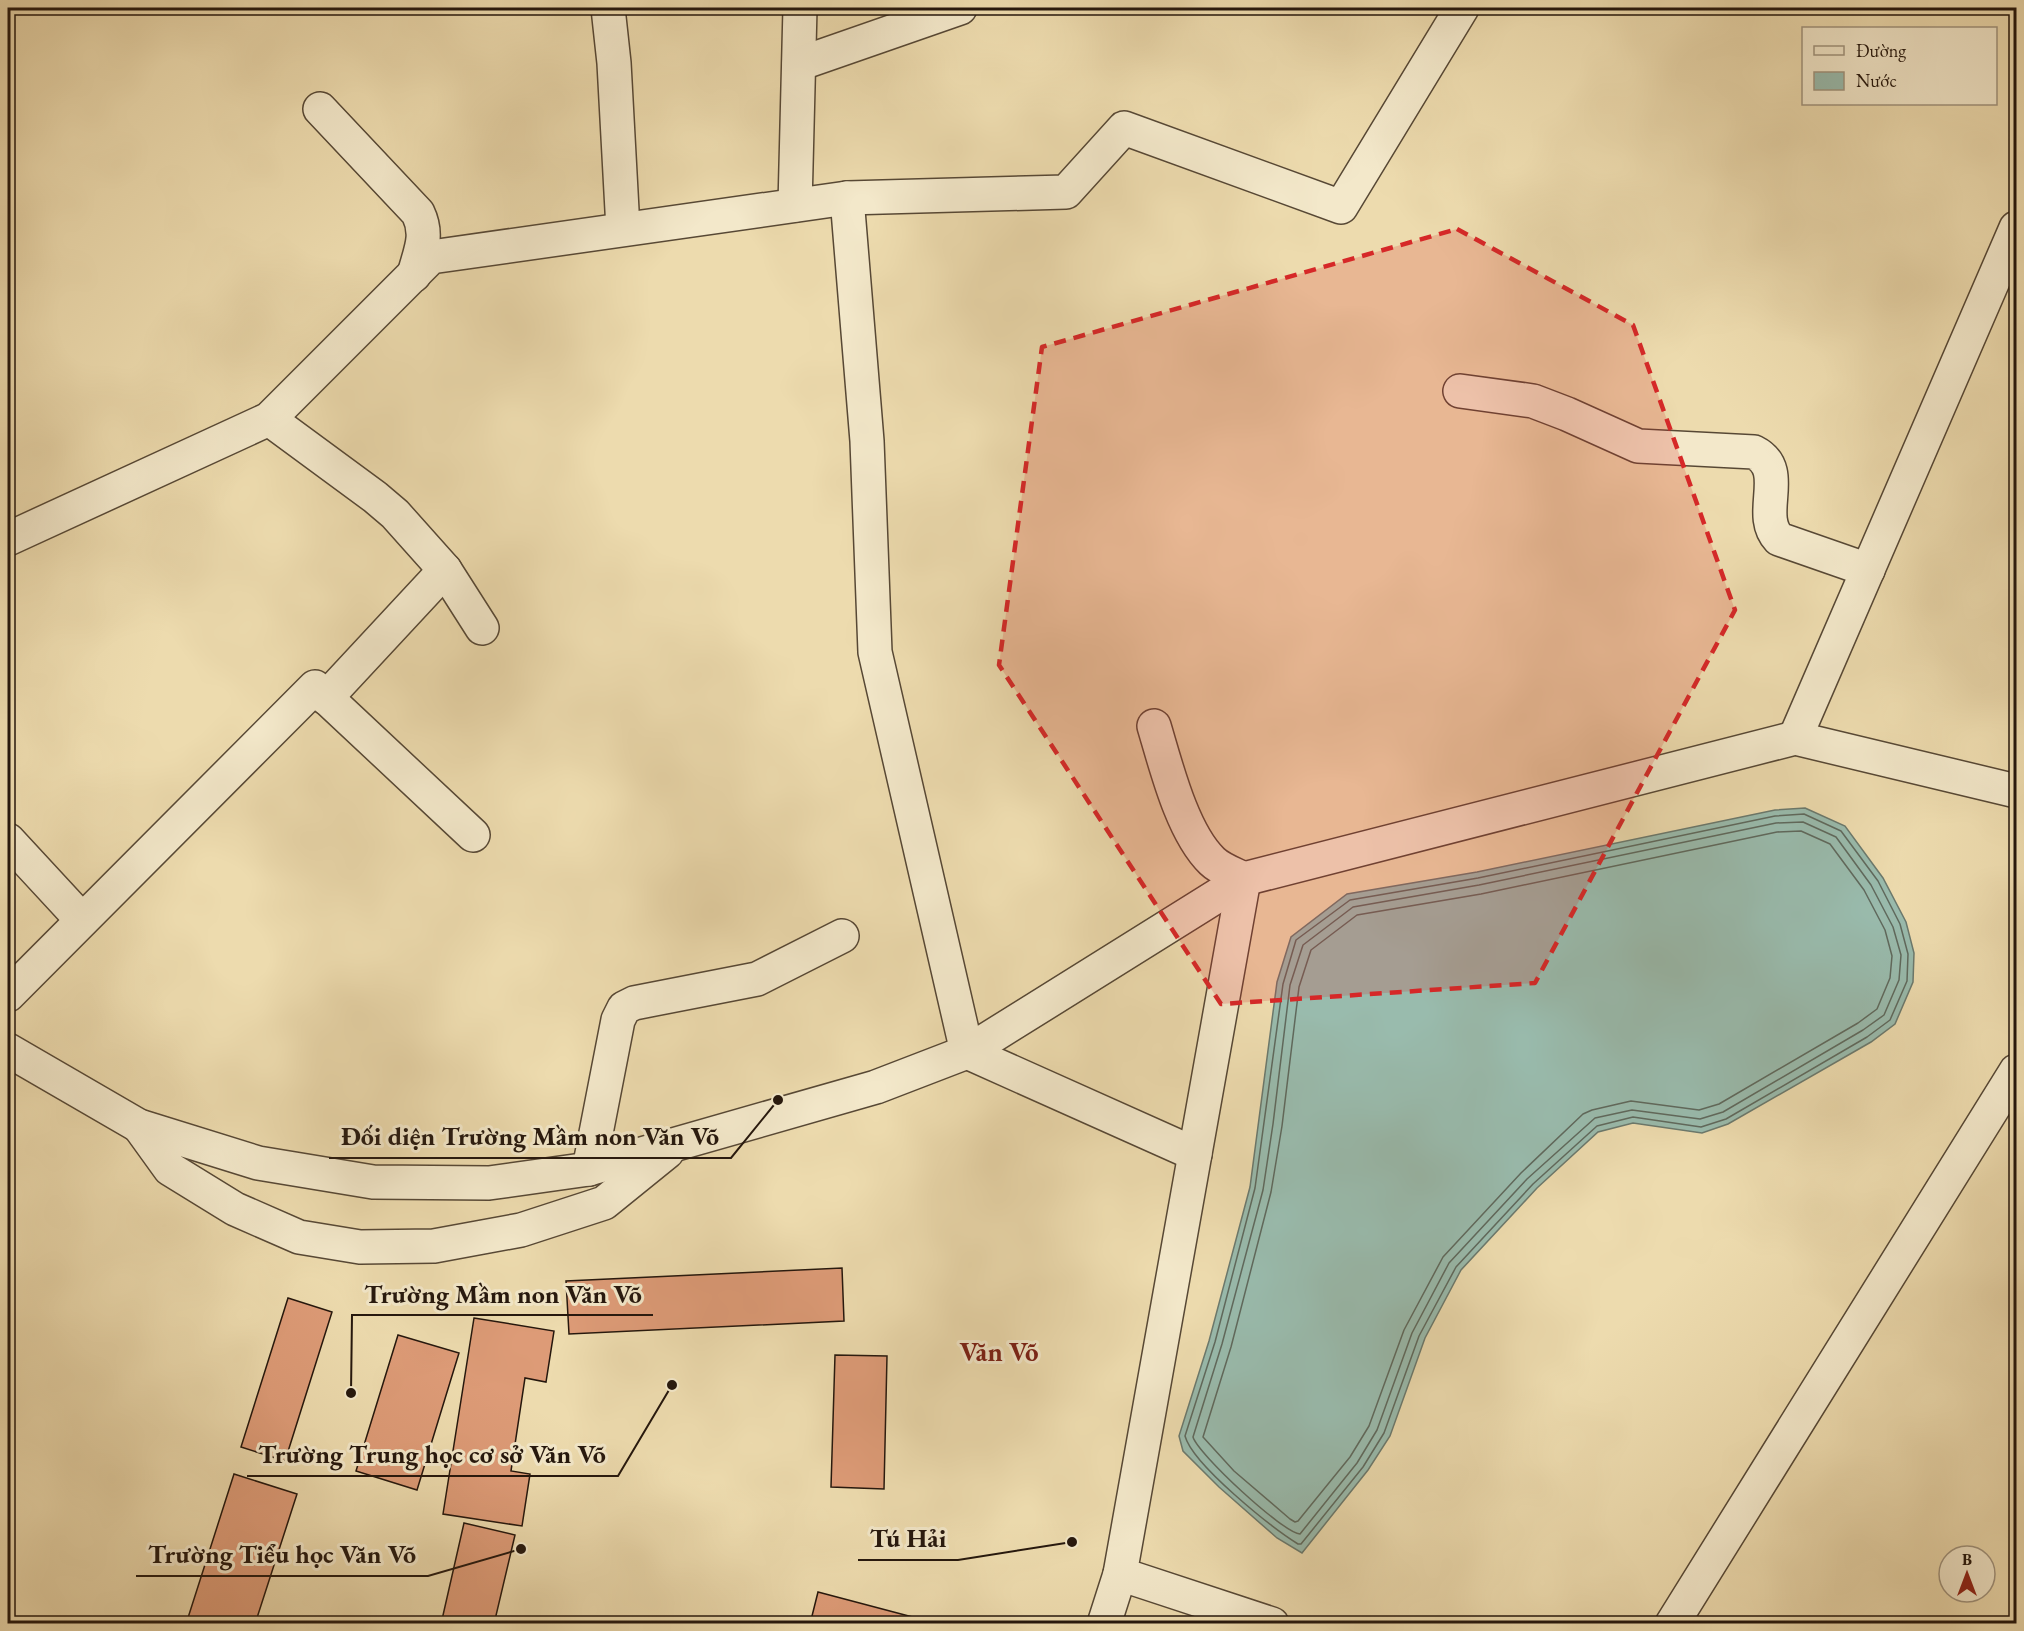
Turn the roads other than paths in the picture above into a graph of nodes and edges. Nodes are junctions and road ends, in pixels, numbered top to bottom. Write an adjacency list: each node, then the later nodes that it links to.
1 (608, 8): 10 (street)
2 (800, 8): 5 (street)
3 (960, 8): 5 (street)
4 (1462, 8): 7 (street)
5 (799, 64): 8 (street)
6 (320, 109): 11 (street)
7 (847, 198): 8 (street); 29 (street)
8 (795, 205): 10 (street)
9 (2016, 228): 16 (street)
10 (623, 229): 11 (street)
11 (414, 274): 13 (street)
12 (1460, 391): 16 (street)
13 (269, 419): 14 (street); 15 (street)
14 (8, 539)
15 (445, 570): 17 (street); 18 (street)
16 (1868, 570): 20 (street)
17 (482, 627)
18 (326, 698): 22 (street); 25 (street)
19 (1154, 726): 24 (street)
20 (1795, 738): 21 (street); 24 (street)
21 (2016, 791)
22 (473, 836)
23 (8, 840): 25 (street)
24 (1244, 879): 29 (street); 33 (street)
25 (82, 920): 27 (street)
26 (842, 936): 34 (street)
27 (8, 995)
28 (8, 1050): 31 (street)
29 (967, 1052): 32 (street); 33 (street)
30 (2016, 1071): 38 (street)
31 (139, 1126): 32 (street); 34 (street)
32 (677, 1144): 34 (street)
33 (1195, 1154): 35 (street)
34 (589, 1169)
35 (1120, 1574): 36 (street); 37 (street)
36 (1104, 1623)
37 (1272, 1623)
38 (1672, 1623)

